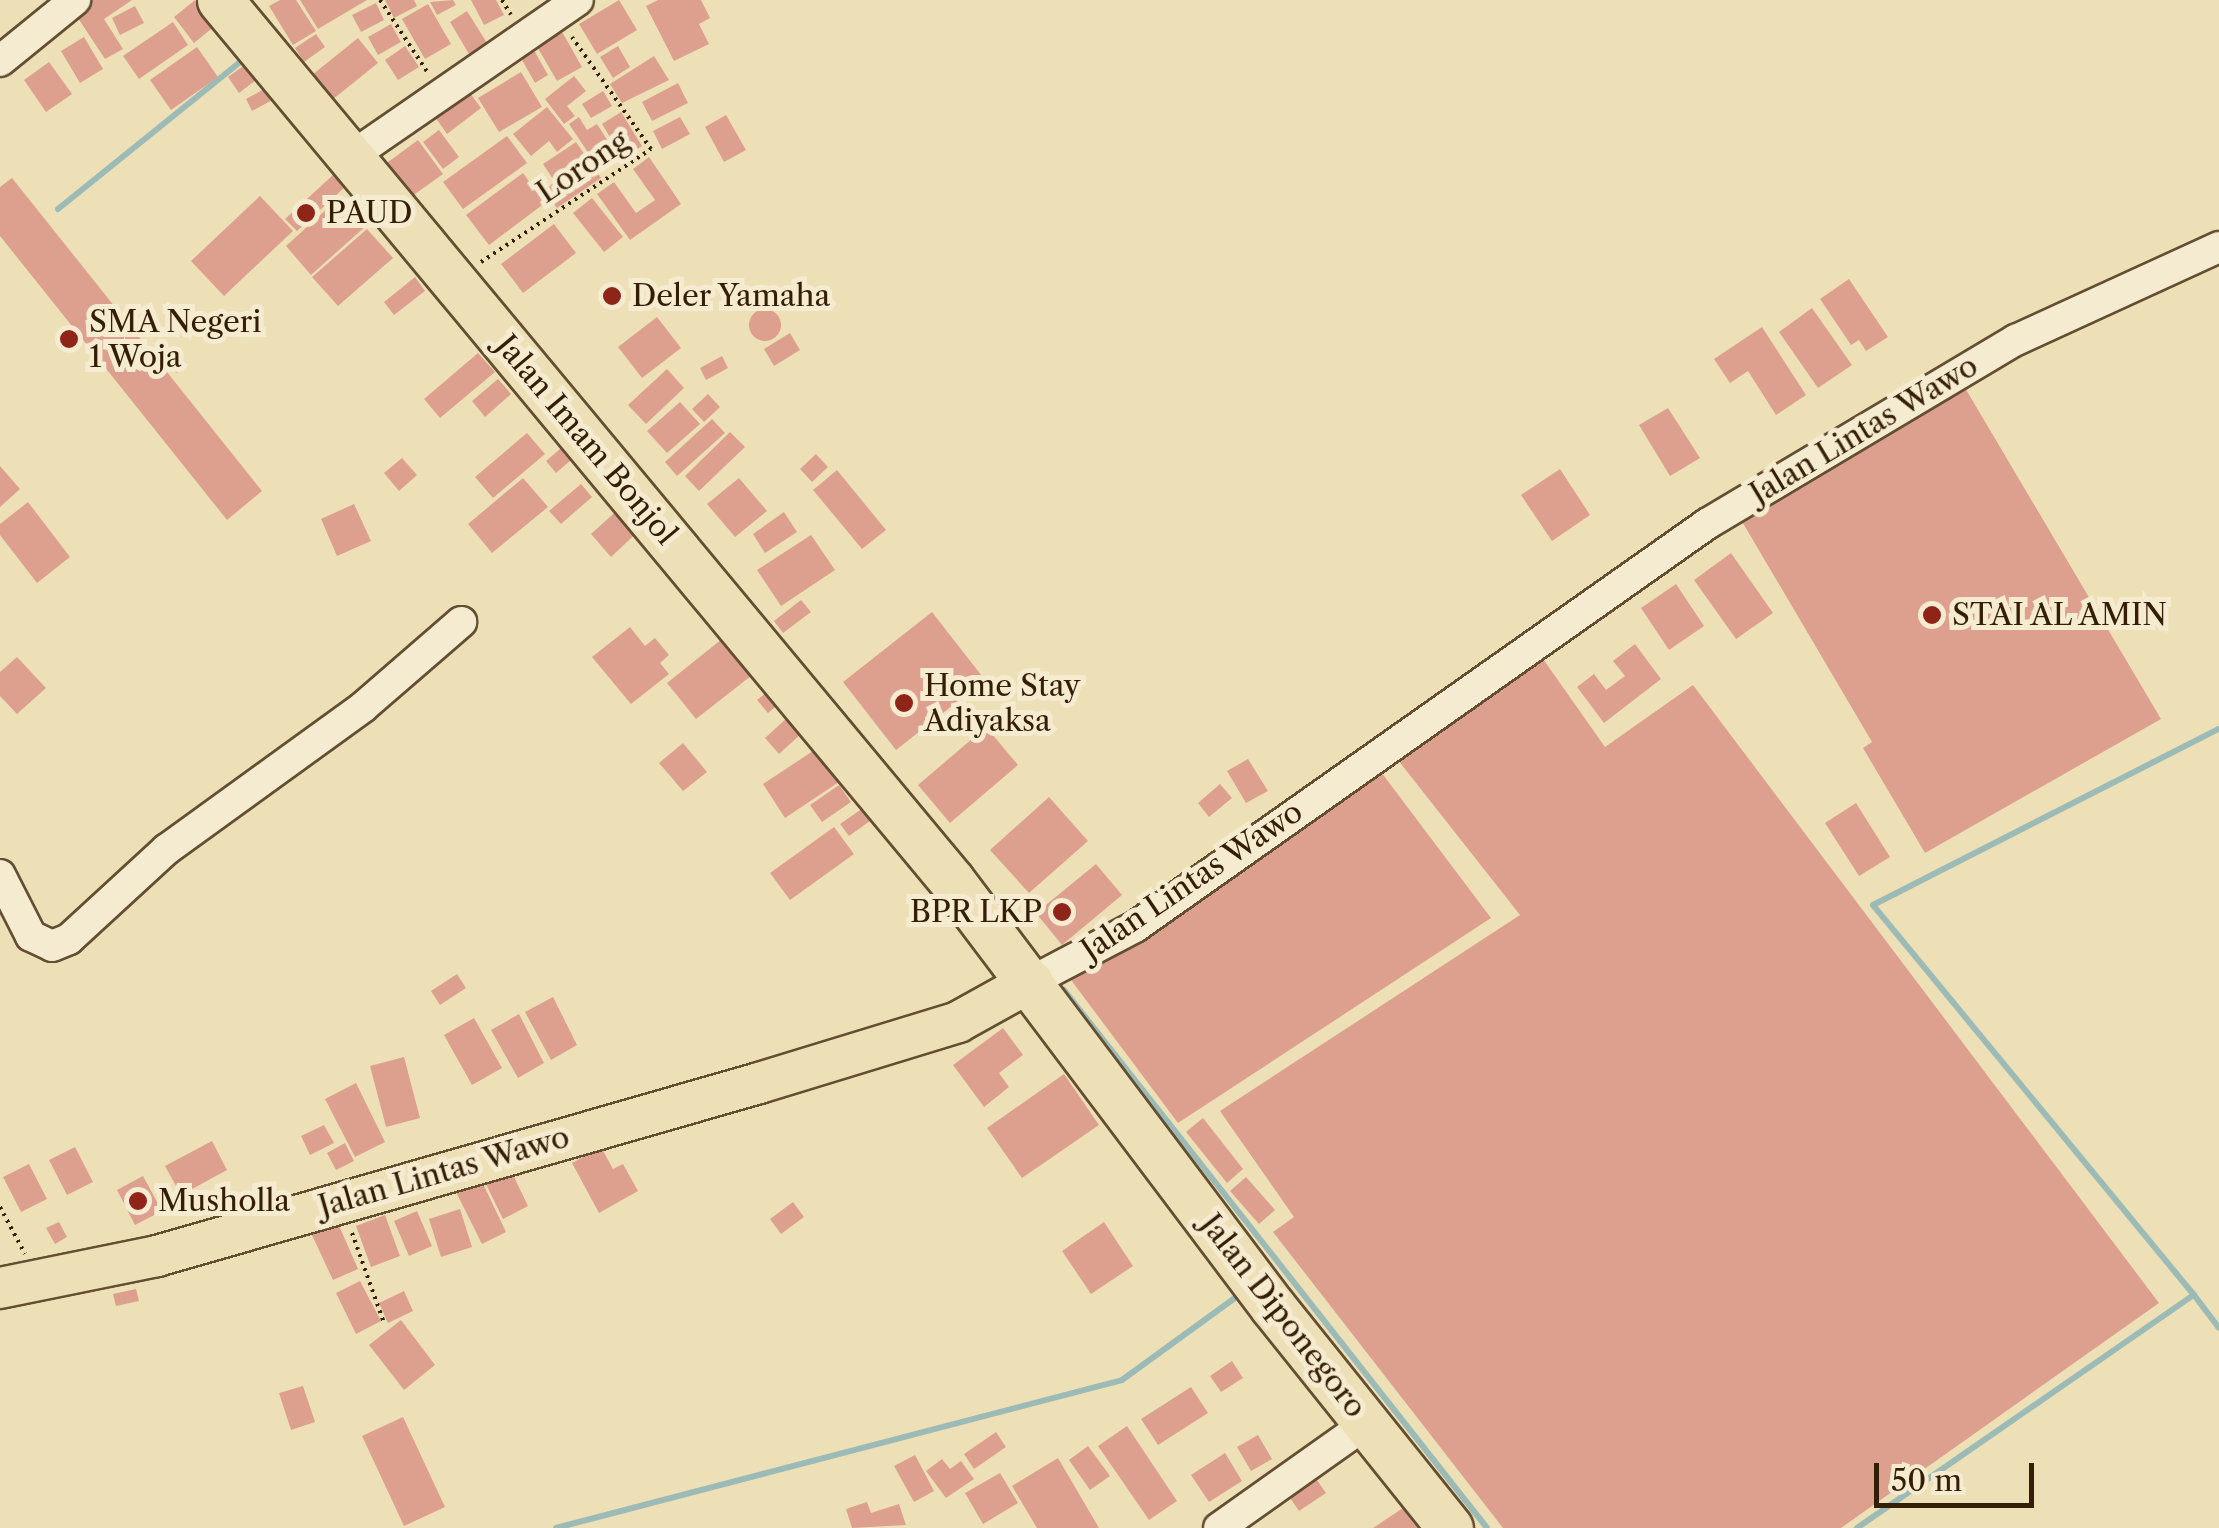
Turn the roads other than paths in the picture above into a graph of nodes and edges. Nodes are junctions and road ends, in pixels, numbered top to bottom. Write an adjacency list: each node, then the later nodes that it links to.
1 (74, 0): 4 (street)
2 (220, 0): 5 (highway, Jalan Imam Bonjol)
3 (567, 7): 5 (street)
4 (0, 61)
5 (349, 158): 9 (highway, Jalan Imam Bonjol)
6 (2219, 246): 9 (street, Jalan Lintas Wawo)
7 (461, 622): 8 (street)
8 (0, 874)
9 (1032, 981): 10 (main road, Jalan Lintas Wawo); 11 (highway, Jalan Diponegoro)
10 (0, 1288)
11 (1366, 1424): 12 (street); 13 (highway, Jalan Diponegoro)
12 (1219, 1528)
13 (1450, 1528)

